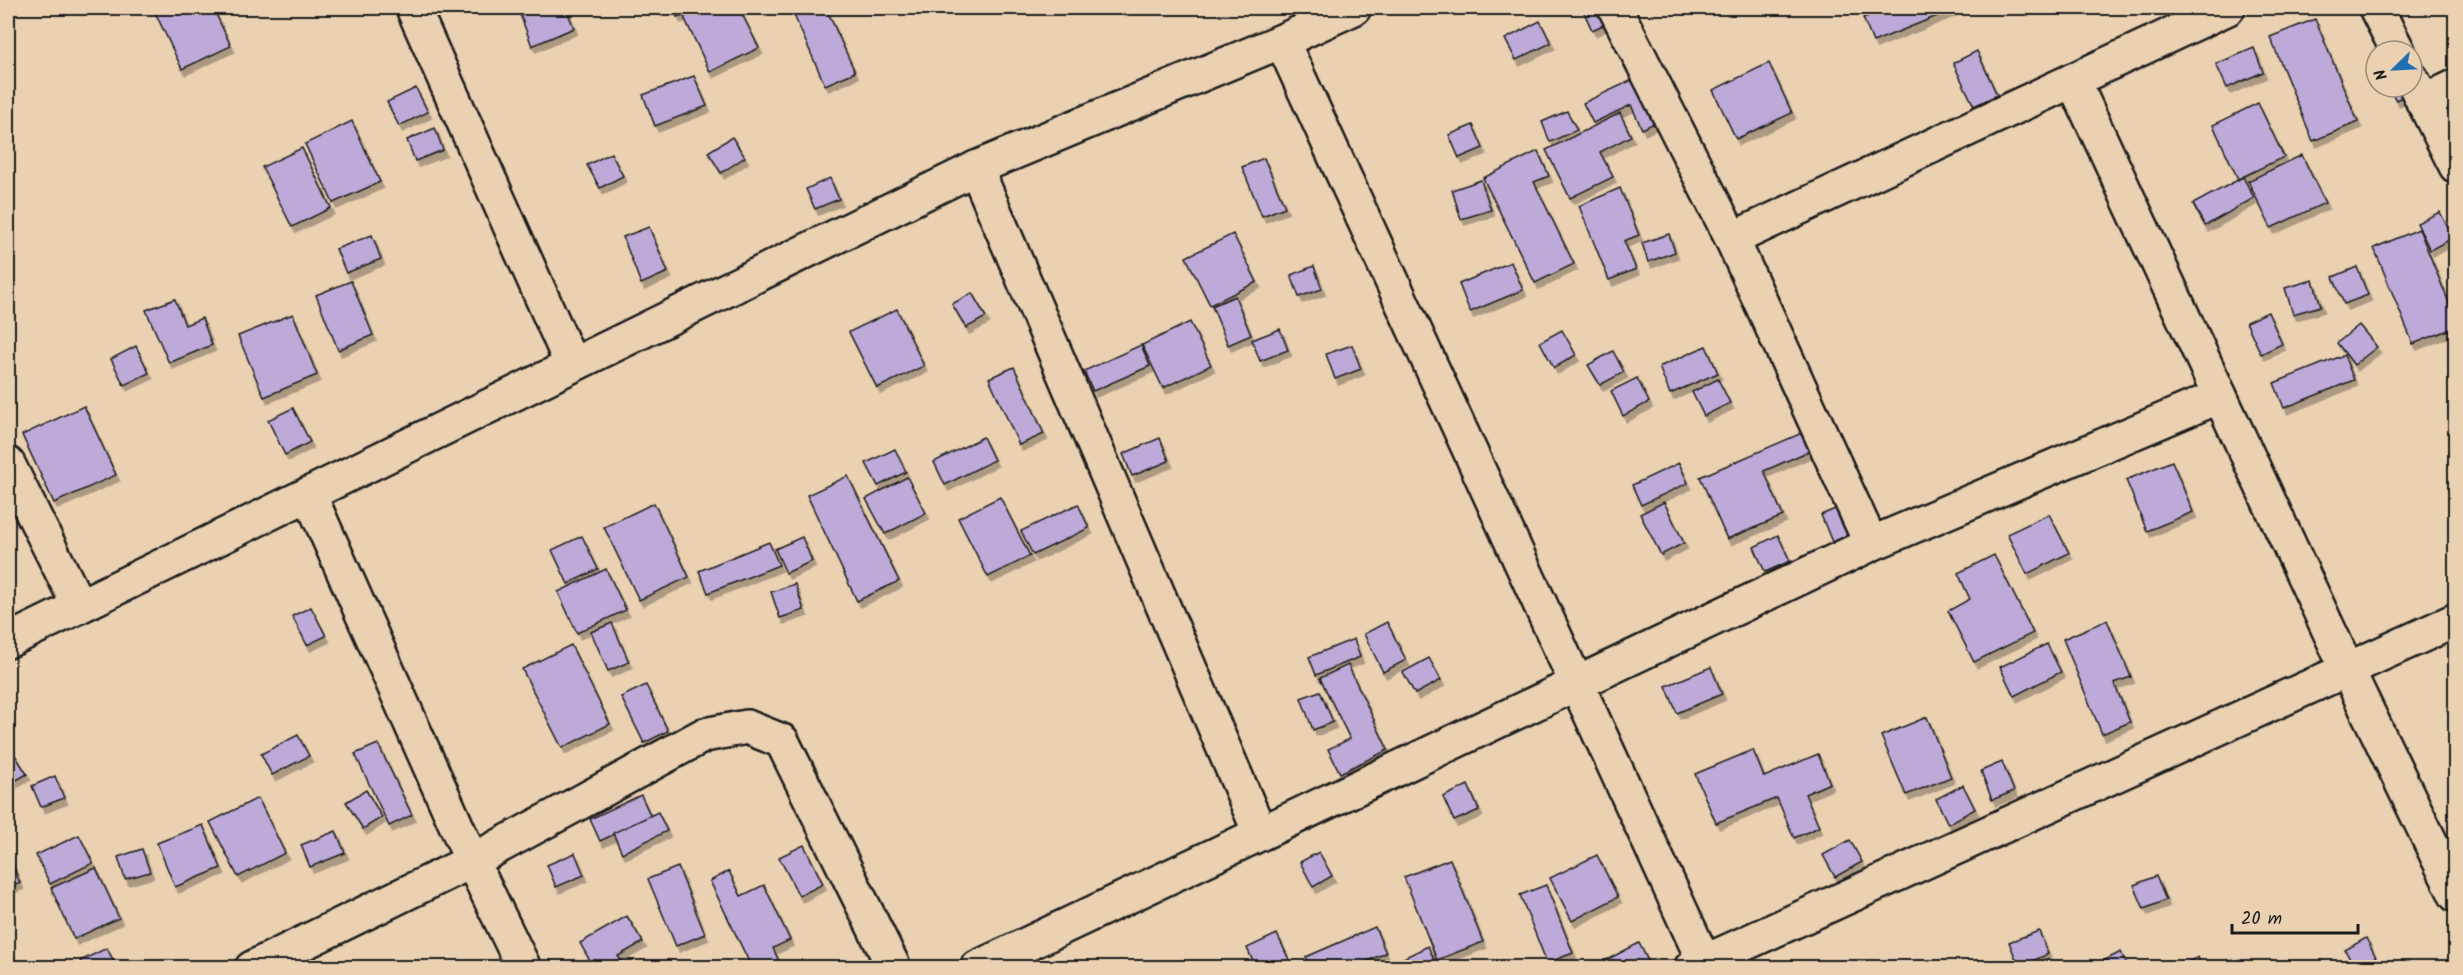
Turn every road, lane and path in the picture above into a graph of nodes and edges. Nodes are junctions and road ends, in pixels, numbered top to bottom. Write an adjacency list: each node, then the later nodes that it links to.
1 (413, 8): 15 (street)
2 (1354, 8): 7 (street)
3 (1615, 8): 14 (street)
4 (2228, 8): 8 (street)
5 (2376, 8): 6 (street)
6 (2392, 39)
7 (1282, 41): 13 (street); 24 (street)
8 (2073, 80): 14 (street); 16 (street)
9 (2456, 86): 10 (street)
10 (2424, 90)
11 (2422, 99): 12 (street)
12 (2456, 166)
13 (976, 168): 15 (street); 25 (street)
14 (1732, 239): 19 (street)
15 (572, 365): 18 (street)
16 (2220, 396): 19 (street); 23 (street)
17 (8, 464): 20 (street)
18 (309, 494): 20 (street); 26 (street)
19 (1871, 544): 24 (street)
20 (79, 606): 22 (street)
21 (2456, 620): 23 (street)
22 (8, 641)
23 (2347, 669): 27 (street); 28 (street)
24 (1577, 682): 25 (street); 28 (street)
25 (1260, 833): 32 (street)
26 (472, 861): 29 (street); 30 (street); 31 (street)
27 (2456, 895)
28 (1701, 965)
29 (252, 968)
30 (524, 968)
31 (894, 968)
32 (977, 968)

